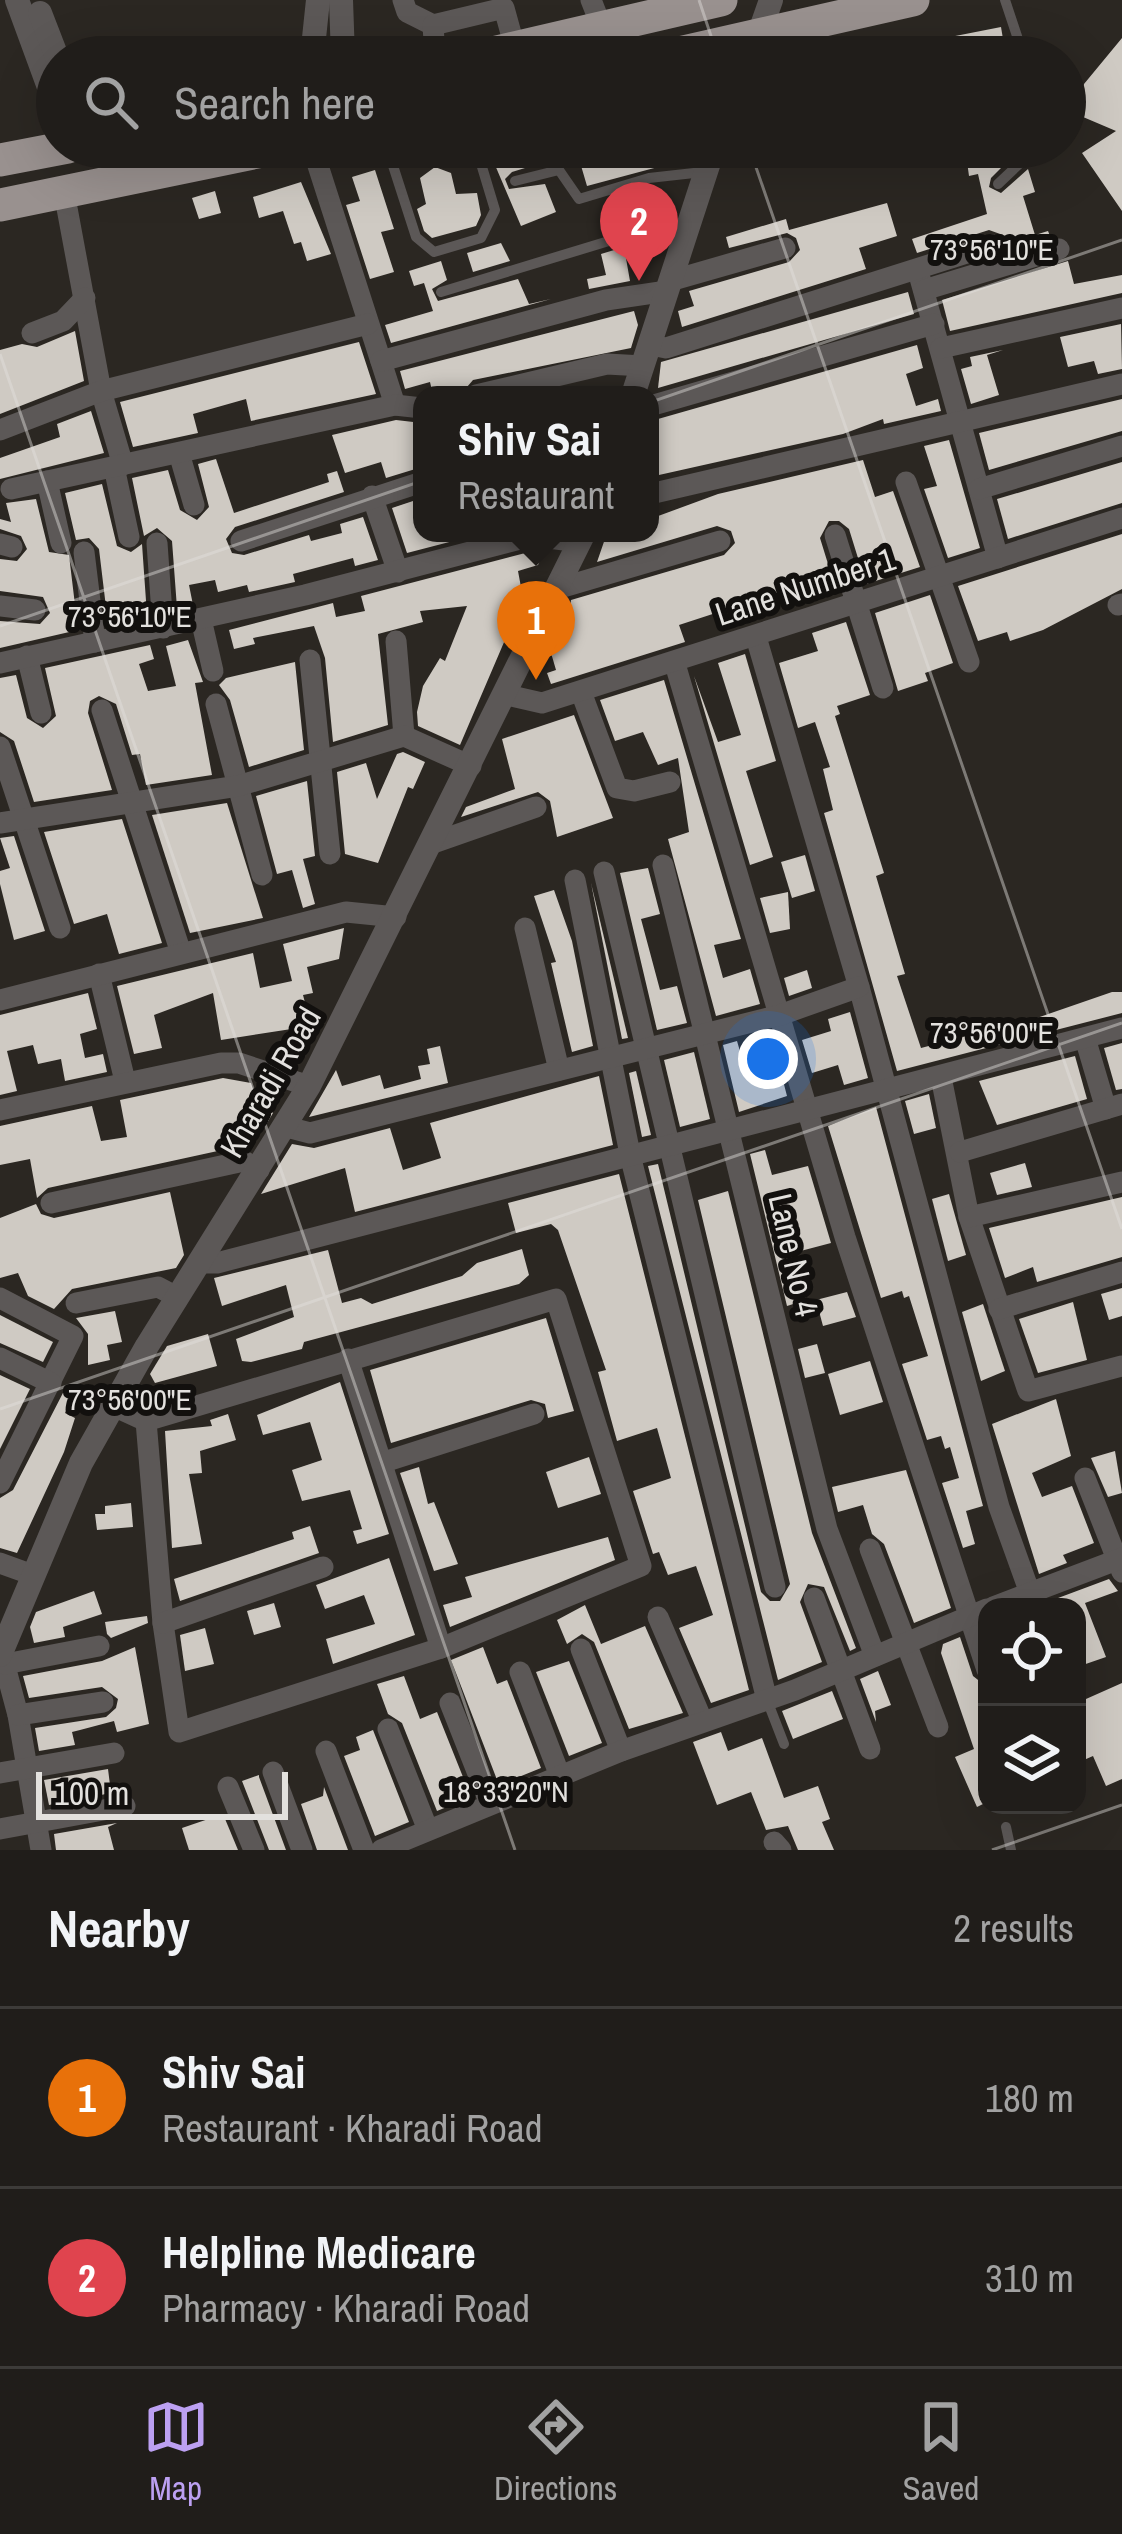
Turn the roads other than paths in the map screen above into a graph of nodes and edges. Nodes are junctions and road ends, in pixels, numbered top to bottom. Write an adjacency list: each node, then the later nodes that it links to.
1 (17, 0): 22 (street)
2 (34, 0): 13 (street)
3 (318, 0): 14 (street)
4 (341, 0): 15 (street)
5 (404, 0): 12 (street)
6 (722, 0): 10 (highway)
7 (771, 0): 19 (street)
8 (914, 0): 20 (highway)
9 (1005, 0): 21 (lane)
10 (645, 9): 11 (highway)
11 (597, 14): 18 (highway)
12 (434, 25): 16 (street); 17 (street)
13 (49, 36)
14 (314, 36)
15 (342, 36)
16 (434, 36)
17 (512, 36)
18 (544, 36)
19 (758, 36)
20 (787, 36)
21 (1017, 36)
22 (36, 52)
23 (36, 153): 24 (highway)
24 (0, 160)
25 (180, 168): 34 (highway)
26 (319, 168): 45 (street)
27 (394, 168): 28 (lane)
28 (482, 168)
29 (705, 168): 31 (street)
30 (1015, 168): 33 (lane)
31 (703, 172): 32 (lane); 36 (street)
32 (515, 181)
33 (998, 184)
34 (64, 192): 35 (highway); 43 (street)
35 (0, 205)
36 (686, 229): 41 (street); 42 (lane)
37 (992, 245): 40 (street)
38 (785, 248): 41 (street)
39 (1059, 249): 40 (street)
40 (921, 281): 46 (street); 49 (street)
41 (669, 286): 49 (street); 50 (street)
42 (441, 292)
43 (85, 298): 47 (street); 54 (street)
44 (1122, 308): 48 (street)
45 (368, 324): 50 (street); 54 (street)
46 (934, 324): 48 (street); 55 (street)
47 (32, 333)
48 (941, 348): 58 (street)
49 (647, 356): 52 (street); 53 (street)
50 (380, 361): 56 (street)
51 (1122, 384): 58 (street)
52 (514, 386)
53 (636, 386)
54 (101, 392): 59 (street); 62 (street)
55 (659, 403)
56 (395, 405): 57 (street); 61 (street)
57 (413, 407)
58 (960, 421): 67 (street); 68 (street)
59 (0, 430)
60 (1122, 446): 67 (street)
61 (179, 453): 62 (street); 70 (street)
62 (118, 466): 63 (street); 73 (street)
63 (47, 481): 66 (street); 78 (street)
64 (906, 482): 83 (street)
65 (413, 485): 69 (street)
66 (11, 489)
67 (979, 489): 81 (street)
68 (659, 492)
69 (372, 496): 74 (street); 82 (street)
70 (194, 506)
71 (1122, 518): 81 (street, Lane Number 1)
72 (835, 535): 85 (street)
73 (129, 537)
74 (241, 541)
75 (720, 541): 84 (street)
76 (510, 542): 82 (street)
77 (580, 542): 84 (street, Kharadi Road)
78 (61, 543)
79 (157, 543): 89 (street)
80 (84, 552): 91 (street)
81 (998, 558): 83 (street, Lane Number 1)
82 (398, 572): 88 (street)
83 (939, 577): 85 (street, Lane Number 1); 95 (street)
84 (560, 588): 101 (street, Kharadi Road)
85 (856, 604): 90 (street, Lane Number 1); 99 (street)
86 (0, 606): 87 (street)
87 (35, 610)
88 (201, 619): 89 (street); 98 (street)
89 (164, 628): 91 (street)
90 (756, 637): 97 (street, Lane Number 1); 125 (street)
91 (94, 641): 93 (street)
92 (396, 641): 105 (street)
93 (27, 656): 96 (street); 104 (street)
94 (310, 660): 107 (street)
95 (969, 662)
96 (0, 663)
97 (675, 664): 100 (street, Lane Number 1); 127 (street)
98 (213, 670)
99 (883, 688)
100 (581, 692): 101 (street, Lane Number 1); 109 (street)
101 (507, 695): 108 (street, Kharadi Road)
102 (216, 704): 110 (street)
103 (103, 710): 111 (street)
104 (41, 713)
105 (404, 736): 107 (street); 108 (street)
106 (0, 747): 113 (street)
107 (320, 761): 110 (street); 115 (street)
108 (471, 766): 114 (street, Kharadi Road)
109 (670, 782)
110 (238, 786): 111 (street); 118 (street)
111 (135, 802): 113 (street); 123 (street)
112 (536, 807): 114 (street)
113 (11, 822): 121 (street)
114 (433, 843): 120 (street, Kharadi Road)
115 (330, 854)
116 (663, 865): 129 (street, Lane No 4)
117 (604, 872): 131 (street)
118 (262, 874)
119 (575, 880): 132 (street)
120 (395, 917): 123 (street); 136 (street, Kharadi Road)
121 (60, 928)
122 (525, 928): 133 (street)
123 (181, 953): 124 (street)
124 (99, 974): 126 (street); 135 (street)
125 (859, 987): 127 (street); 137 (street)
126 (0, 1000)
127 (780, 1015): 129 (street); 140 (street)
128 (1122, 1028): 130 (street)
129 (706, 1033): 131 (street); 142 (street, Lane No 4)
130 (1085, 1038): 134 (street); 138 (street)
131 (646, 1048): 132 (street); 143 (street)
132 (609, 1058): 133 (street); 145 (street)
133 (559, 1070): 141 (street)
134 (941, 1077): 137 (street); 144 (street)
135 (125, 1081): 136 (street); 139 (street)
136 (309, 1086): 141 (street, Kharadi Road)
137 (884, 1093): 140 (street); 174 (street)
138 (1114, 1107): 144 (street)
139 (0, 1110)
140 (810, 1113): 142 (street); 173 (street)
141 (287, 1127): 146 (street, Kharadi Road)
142 (733, 1133): 143 (street); 183 (street, Lane No 4)
143 (671, 1149): 145 (street); 171 (street)
144 (960, 1152): 149 (street)
145 (632, 1159): 150 (street); 187 (street)
146 (259, 1170): 148 (street); 150 (street, Kharadi Road)
147 (1122, 1182): 149 (street)
148 (51, 1203)
149 (969, 1217): 155 (street)
150 (200, 1262): 152 (street, Kharadi Road)
151 (1122, 1272): 155 (street)
152 (177, 1297): 154 (street); 160 (street, Kharadi Road)
153 (0, 1298): 159 (street)
154 (76, 1303)
155 (999, 1309): 158 (street)
156 (0, 1358): 159 (street)
157 (348, 1359): 162 (street); 163 (street); 181 (street)
158 (1122, 1366)
159 (51, 1383): 165 (street)
160 (111, 1405): 162 (street); 170 (street, Kharadi Road)
161 (534, 1414): 163 (street)
162 (146, 1420): 178 (street)
163 (384, 1462): 181 (street)
164 (1085, 1478): 168 (street)
165 (0, 1483)
166 (870, 1550): 179 (street)
167 (0, 1562): 170 (street)
168 (1120, 1563): 175 (street)
169 (323, 1567): 178 (street)
170 (33, 1575): 184 (street, Kharadi Road)
171 (775, 1586)
172 (814, 1598): 185 (street)
173 (978, 1598)
174 (1032, 1598)
175 (1038, 1598)
176 (978, 1613): 179 (street)
177 (658, 1617): 191 (street)
178 (163, 1623): 181 (street)
179 (906, 1643): 183 (street); 192 (street)
180 (99, 1646): 184 (street)
181 (441, 1648)
182 (581, 1649): 196 (street)
183 (875, 1656): 185 (street)
184 (2, 1657): 190 (street)
185 (841, 1670): 187 (street); 195 (street)
186 (520, 1672): 202 (street)
187 (767, 1700): 191 (street); 194 (lane)
188 (103, 1702): 190 (street)
189 (450, 1703): 204 (street)
190 (19, 1715): 199 (street)
191 (702, 1720): 196 (street)
192 (938, 1727)
193 (388, 1729): 209 (street)
194 (784, 1744)
195 (870, 1749)
196 (621, 1750): 202 (street)
197 (326, 1751): 213 (street)
198 (114, 1753): 199 (street)
199 (27, 1767): 201 (street); 206 (street)
200 (273, 1772): 212 (street)
201 (0, 1773)
202 (560, 1776): 204 (street)
203 (228, 1787): 211 (street)
204 (490, 1804): 209 (street)
205 (125, 1806): 206 (street)
206 (37, 1821): 208 (street); 210 (street)
207 (1006, 1828): 215 (lane)
208 (0, 1829)
209 (428, 1830): 214 (street)
210 (41, 1850)
211 (254, 1850)
212 (302, 1850)
213 (364, 1850)
214 (380, 1850)
215 (1011, 1850)

